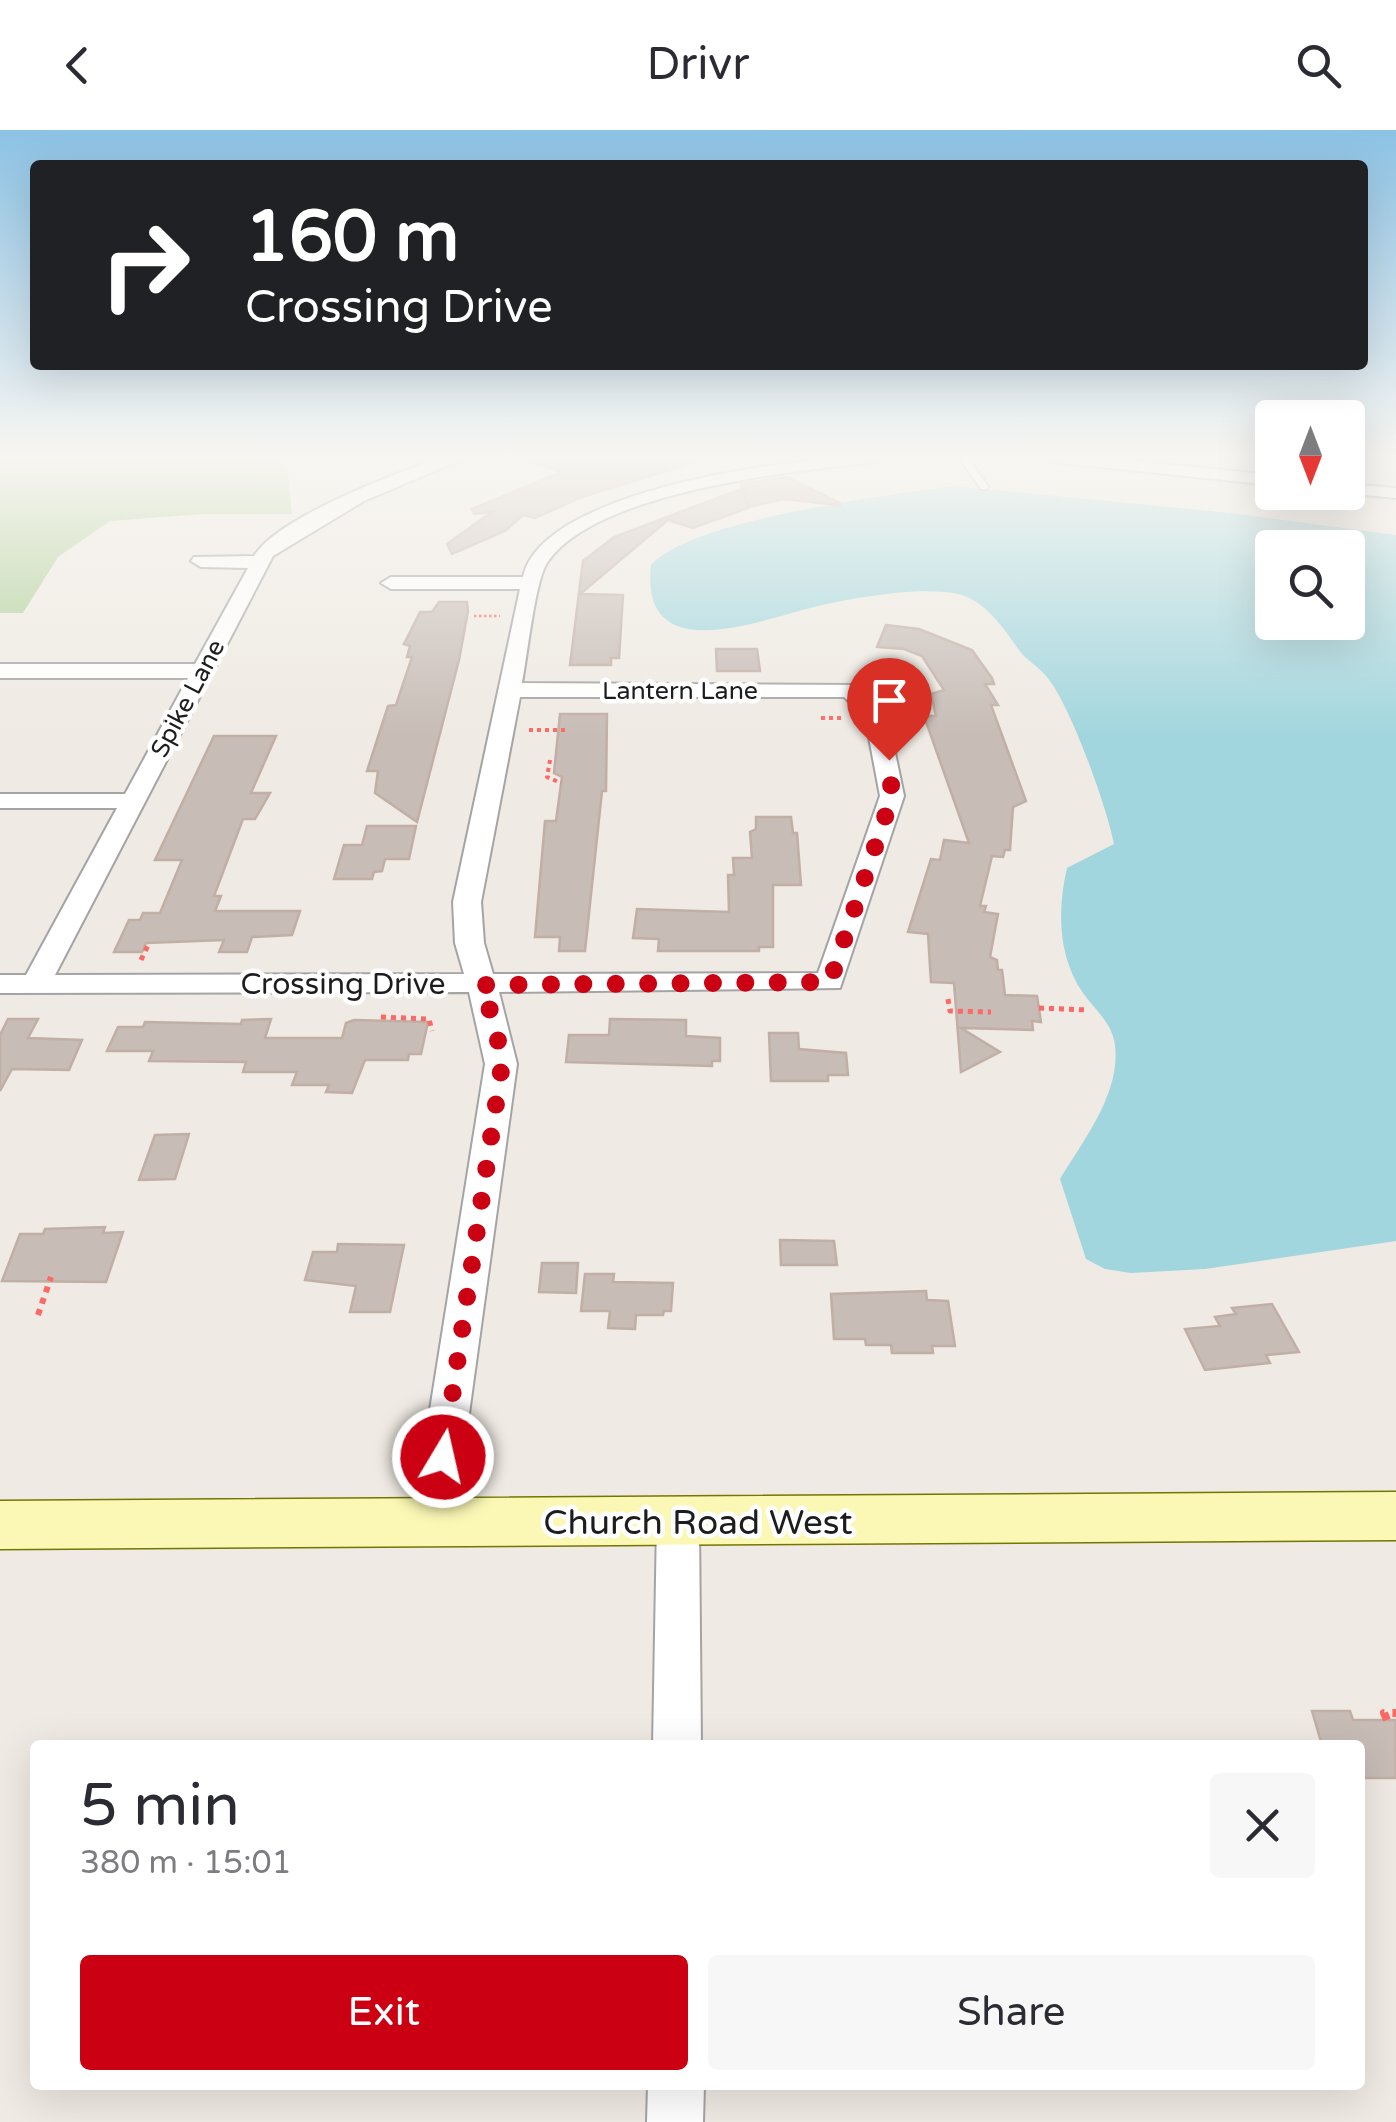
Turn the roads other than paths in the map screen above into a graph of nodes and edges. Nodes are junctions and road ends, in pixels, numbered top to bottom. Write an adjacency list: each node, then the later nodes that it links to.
1 (270, 550): 4 (street, Spike Lane)
2 (546, 550): 6 (street)
3 (202, 561): 4 (street)
4 (258, 562): 8 (street, Spike Lane)
5 (392, 583): 6 (street)
6 (528, 583): 9 (street)
7 (0, 671): 8 (street)
8 (200, 671): 11 (street, Spike Lane)
9 (509, 690): 12 (street, Lantern Lane); 15 (street)
10 (0, 801): 11 (street)
11 (132, 801): 14 (street, Spike Lane)
12 (830, 982): 15 (street, Crossing Drive)
13 (0, 984): 14 (street, Crossing Drive)
14 (36, 984): 15 (street, Crossing Drive)
15 (480, 985): 17 (street)
16 (1396, 1516): 18 (street, Church Road West)
17 (433, 1522): 18 (street, Church Road West); 19 (street, Church Road West)
18 (678, 1523): 20 (street)
19 (0, 1525)
20 (676, 1740)
21 (676, 2090): 22 (street)
22 (674, 2122)

